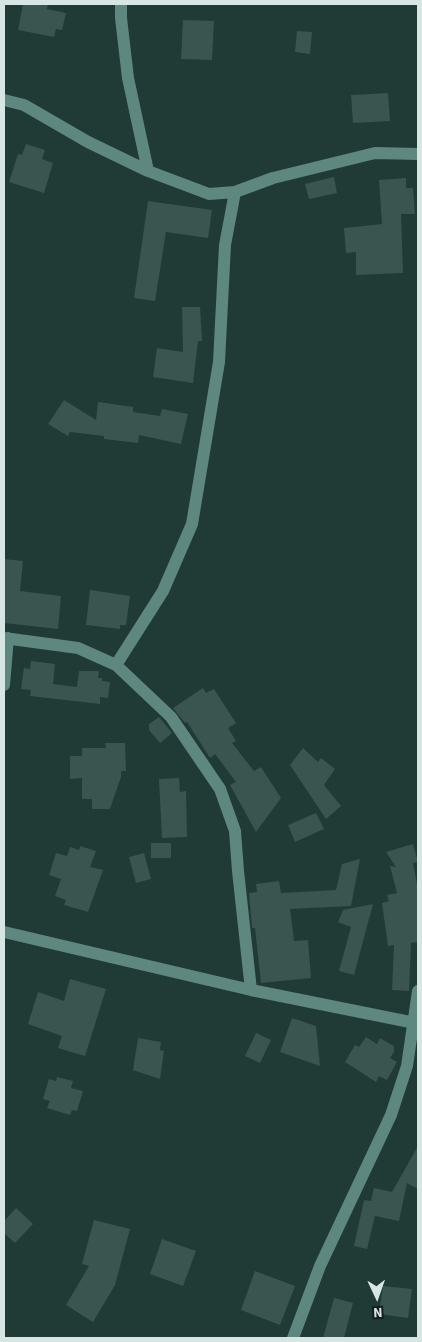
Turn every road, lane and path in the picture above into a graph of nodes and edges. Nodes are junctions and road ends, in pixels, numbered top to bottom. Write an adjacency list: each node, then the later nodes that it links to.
1 (120, 4): 4 (street)
2 (4, 100): 4 (street)
3 (418, 154): 5 (street)
4 (148, 171): 5 (street)
5 (235, 192): 7 (street)
6 (6, 638): 7 (street); 8 (street)
7 (116, 665): 10 (street)
8 (4, 685)
9 (4, 932): 10 (street)
10 (251, 990): 12 (street)
11 (418, 991): 12 (street)
12 (415, 1024): 13 (street)
13 (293, 1338)

